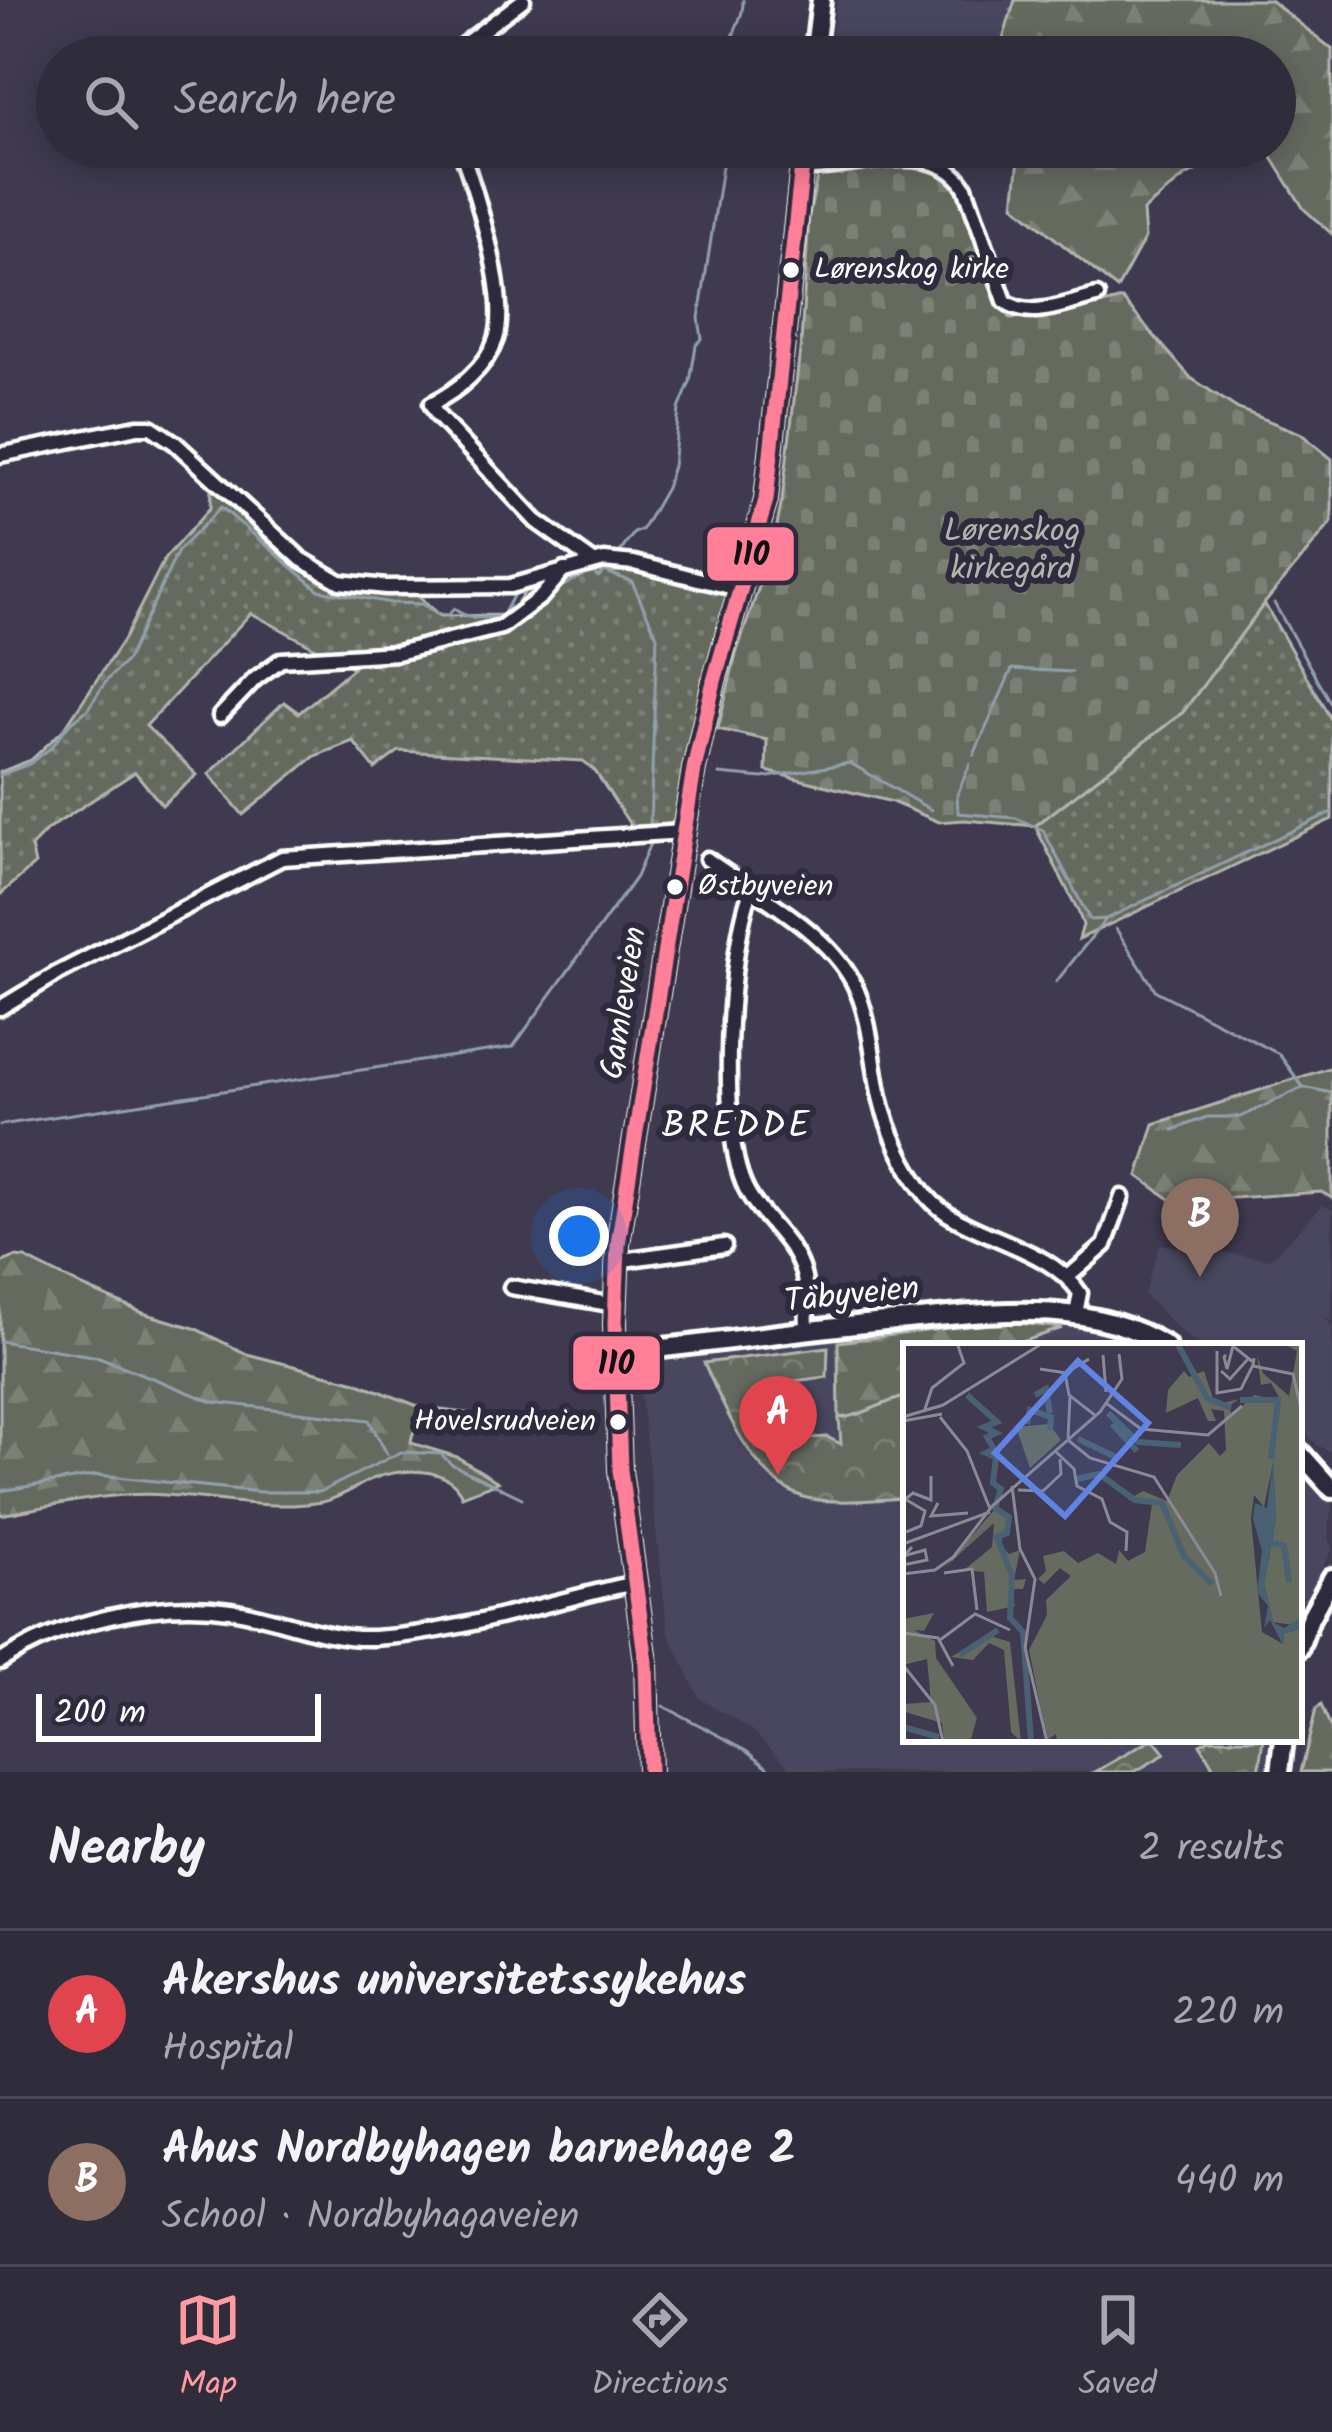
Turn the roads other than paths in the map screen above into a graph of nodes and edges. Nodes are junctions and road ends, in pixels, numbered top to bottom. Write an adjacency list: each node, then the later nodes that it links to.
1 (523, 0): 3 (street)
2 (821, 0): 4 (main road)
3 (475, 36)
4 (817, 36)
5 (467, 168): 10 (street)
6 (802, 168): 12 (main road, Gamleveien)
7 (944, 168): 8 (street)
8 (1096, 296)
9 (0, 455): 11 (street)
10 (592, 561): 11 (street); 12 (street)
11 (564, 569): 13 (street)
12 (742, 590): 14 (main road, Gamleveien)
13 (220, 716)
14 (683, 832): 17 (street); 20 (main road, Gamleveien)
15 (707, 859): 16 (street)
16 (751, 891): 21 (street); 25 (street)
17 (0, 1008)
18 (1122, 1197): 21 (street)
19 (724, 1246): 20 (street)
20 (616, 1261): 23 (main road, Gamleveien)
21 (1066, 1278): 24 (street)
22 (511, 1287): 23 (street)
23 (615, 1305): 27 (main road, Gamleveien)
24 (1076, 1314): 25 (main road, Täbyveien); 26 (main road, Täbyveien)
25 (807, 1329): 27 (main road, Täbyveien)
26 (1161, 1343)
27 (616, 1353): 31 (main road, Gamleveien)
28 (1302, 1455): 29 (main road)
29 (1332, 1489)
30 (1332, 1578): 32 (main road)
31 (635, 1583): 33 (street); 35 (main road, Gamleveien)
32 (1302, 1640)
33 (0, 1662)
34 (1284, 1742): 36 (main road)
35 (649, 1772)
36 (1280, 1772)

